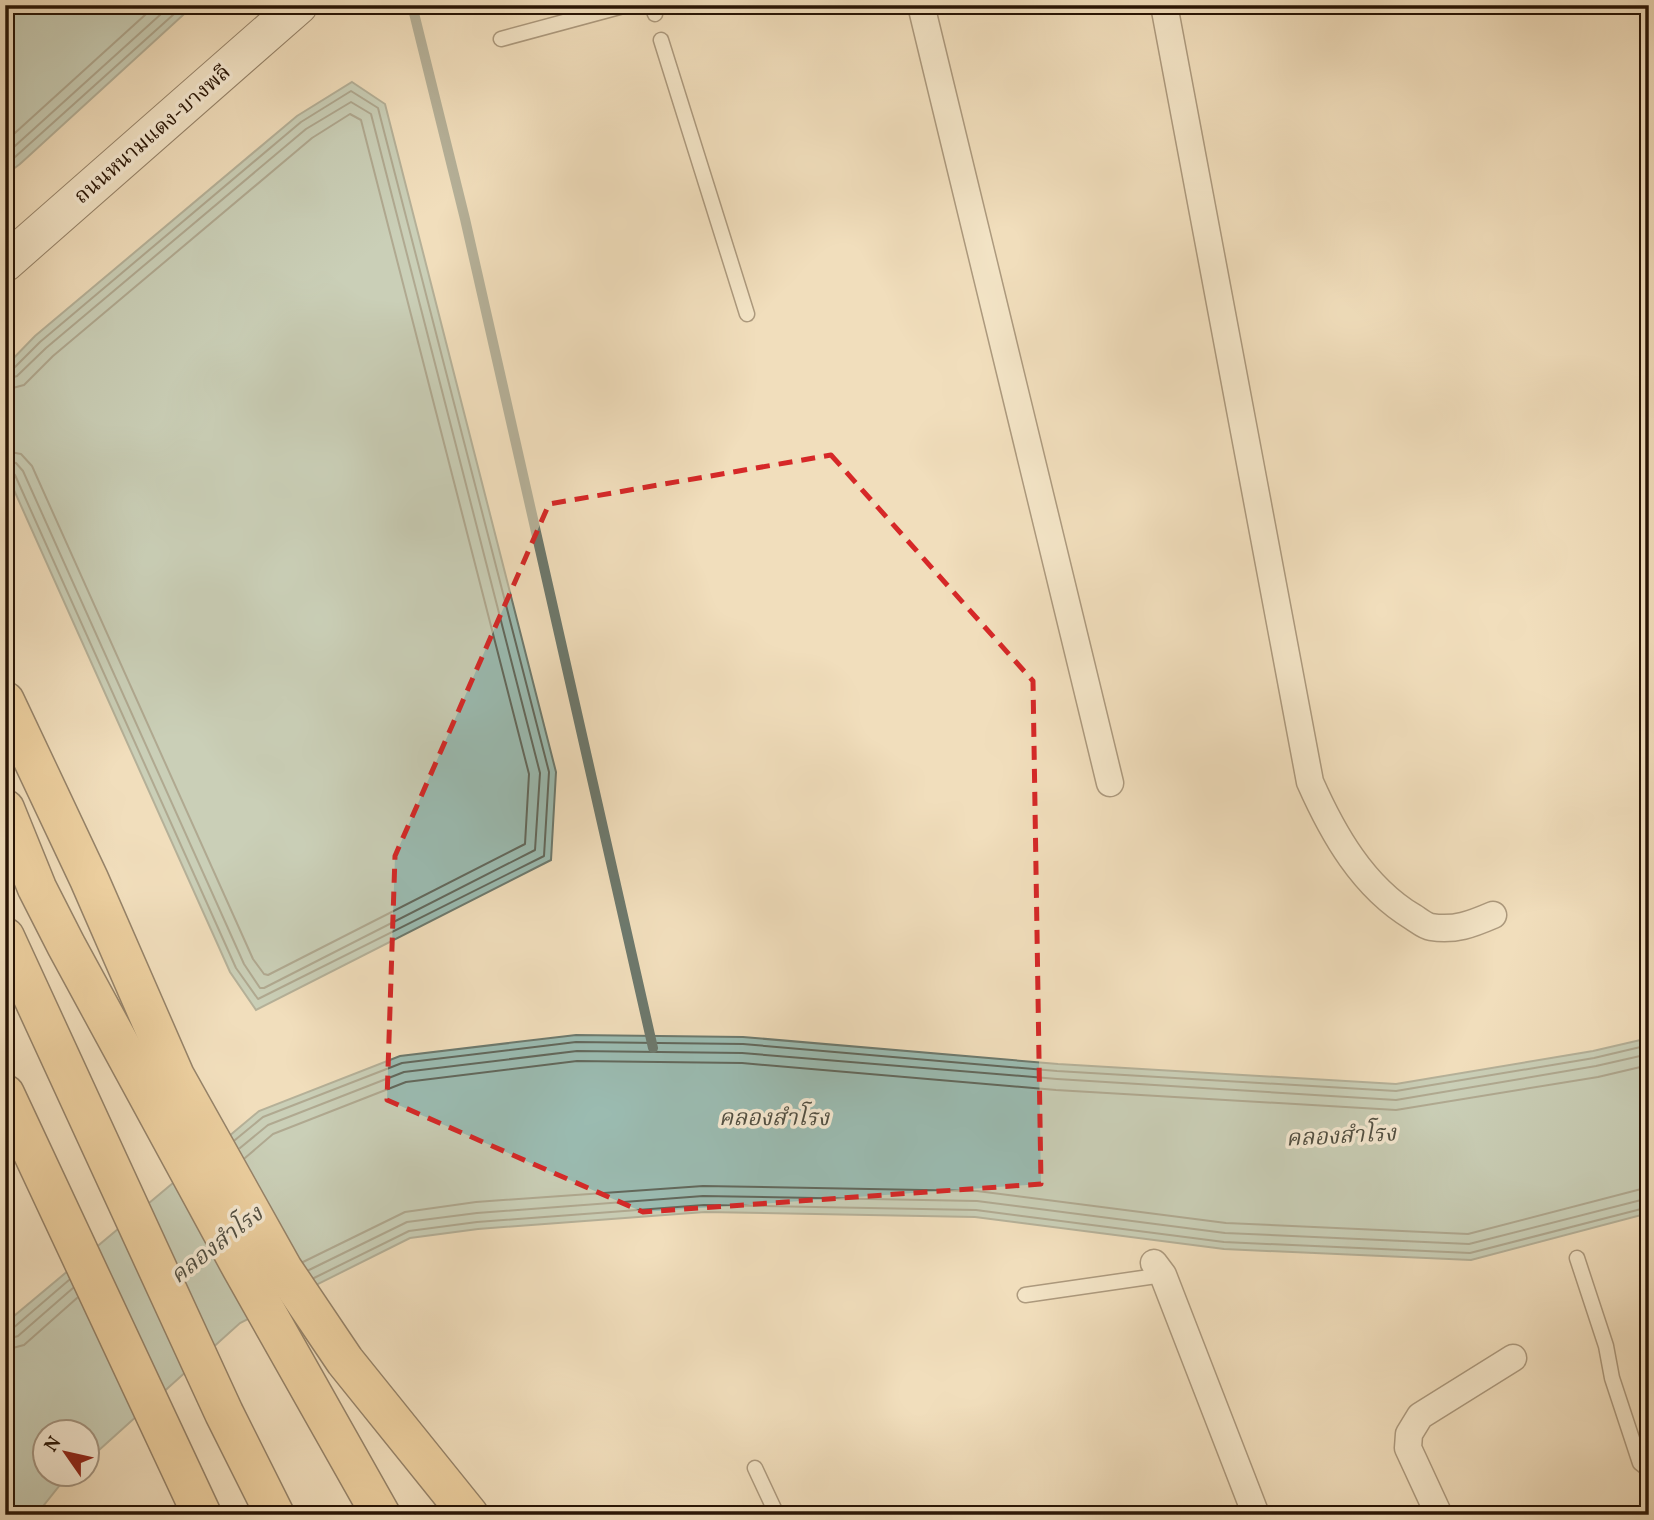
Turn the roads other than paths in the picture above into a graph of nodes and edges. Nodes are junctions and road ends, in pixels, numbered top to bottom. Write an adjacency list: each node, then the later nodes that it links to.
1 (299, 5): 7 (main road, ถนนหนามแดง-บางพลี)
2 (627, 5): 5 (lane)
3 (921, 5): 10 (street)
4 (1164, 5): 12 (street)
5 (501, 39)
6 (662, 40): 8 (lane)
7 (5, 263)
8 (747, 314)
9 (5, 701): 24 (highway)
10 (1110, 783)
11 (5, 809): 23 (highway)
12 (1493, 915)
13 (5, 937): 22 (highway)
14 (5, 1094): 21 (highway)
15 (1577, 1258): 20 (lane)
16 (1158, 1269): 17 (lane); 26 (street)
17 (1025, 1295)
18 (1513, 1358): 27 (street)
19 (755, 1468): 25 (lane)
20 (1649, 1470)
21 (202, 1515)
22 (275, 1515)
23 (381, 1515)
24 (469, 1515)
25 (777, 1515)
26 (1256, 1515)
27 (1439, 1515)

